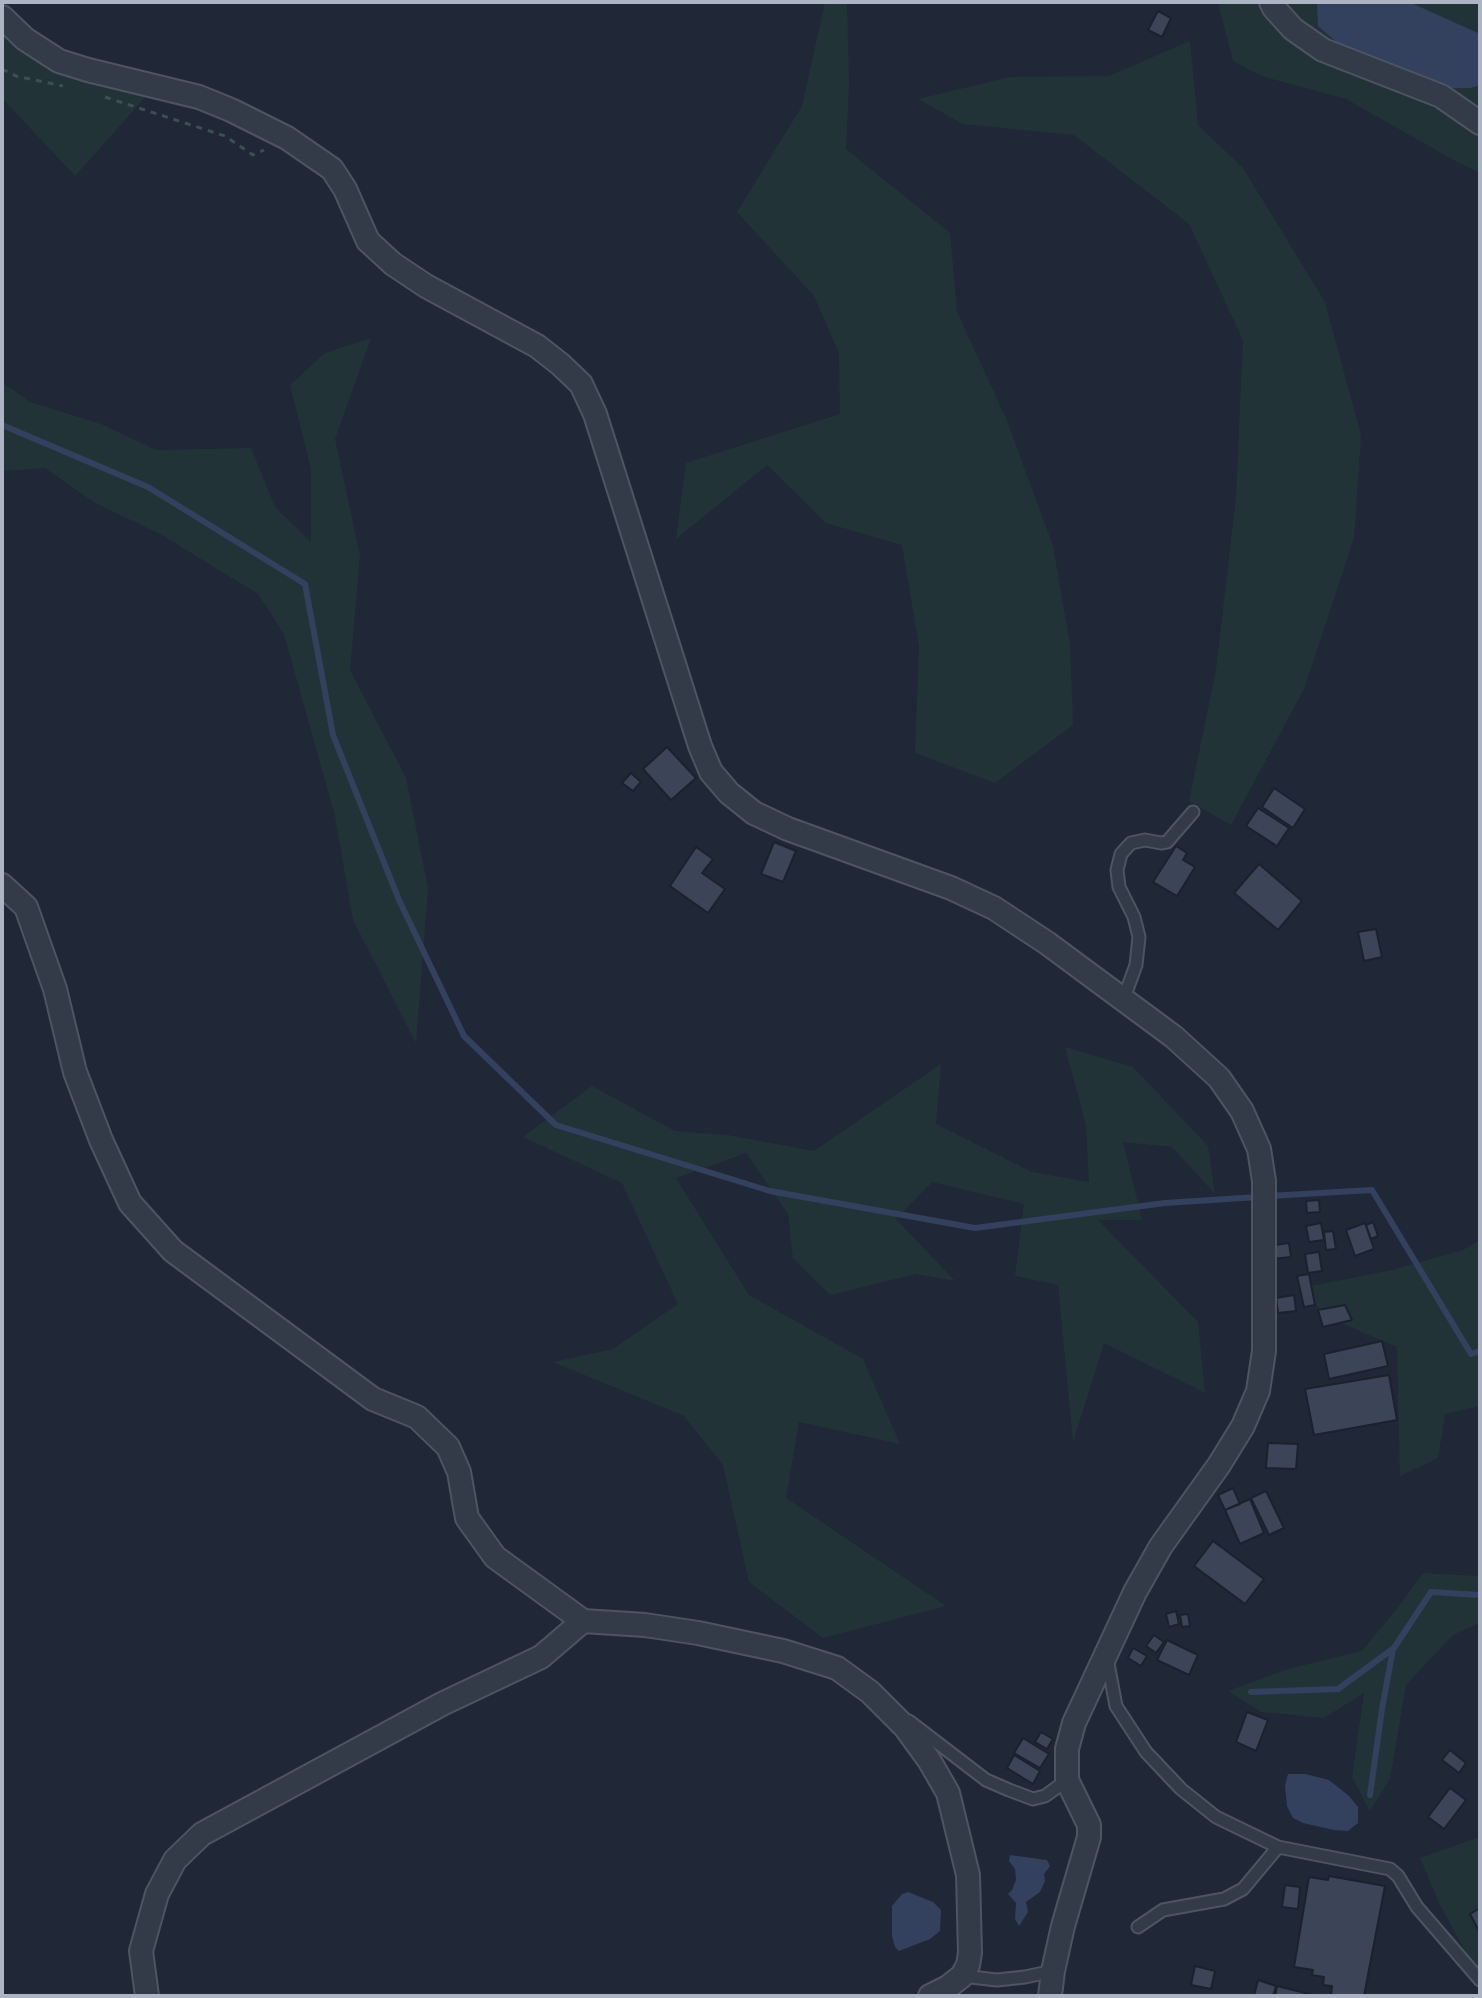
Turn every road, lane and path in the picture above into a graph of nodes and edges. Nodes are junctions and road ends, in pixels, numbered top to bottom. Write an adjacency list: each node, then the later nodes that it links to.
1 (1271, 2): 6 (street)
2 (2, 17): 7 (street)
3 (2, 69): 4 (path)
4 (67, 87)
5 (95, 94): 7 (path)
6 (1480, 123)
7 (287, 138): 10 (street)
8 (1193, 812): 10 (lane)
9 (2, 885): 11 (street)
10 (1124, 998): 12 (street)
11 (583, 1621): 13 (street); 20 (street)
12 (1106, 1654): 14 (street); 15 (lane)
13 (870, 1692): 14 (lane); 18 (street)
14 (1067, 1780): 17 (street)
15 (1278, 1847): 16 (lane); 19 (lane)
16 (1138, 1927)
17 (1053, 1971): 18 (lane); 22 (street)
18 (962, 1976): 21 (street)
19 (1480, 1980)
20 (147, 1996)
21 (930, 1996)
22 (1050, 1996)

